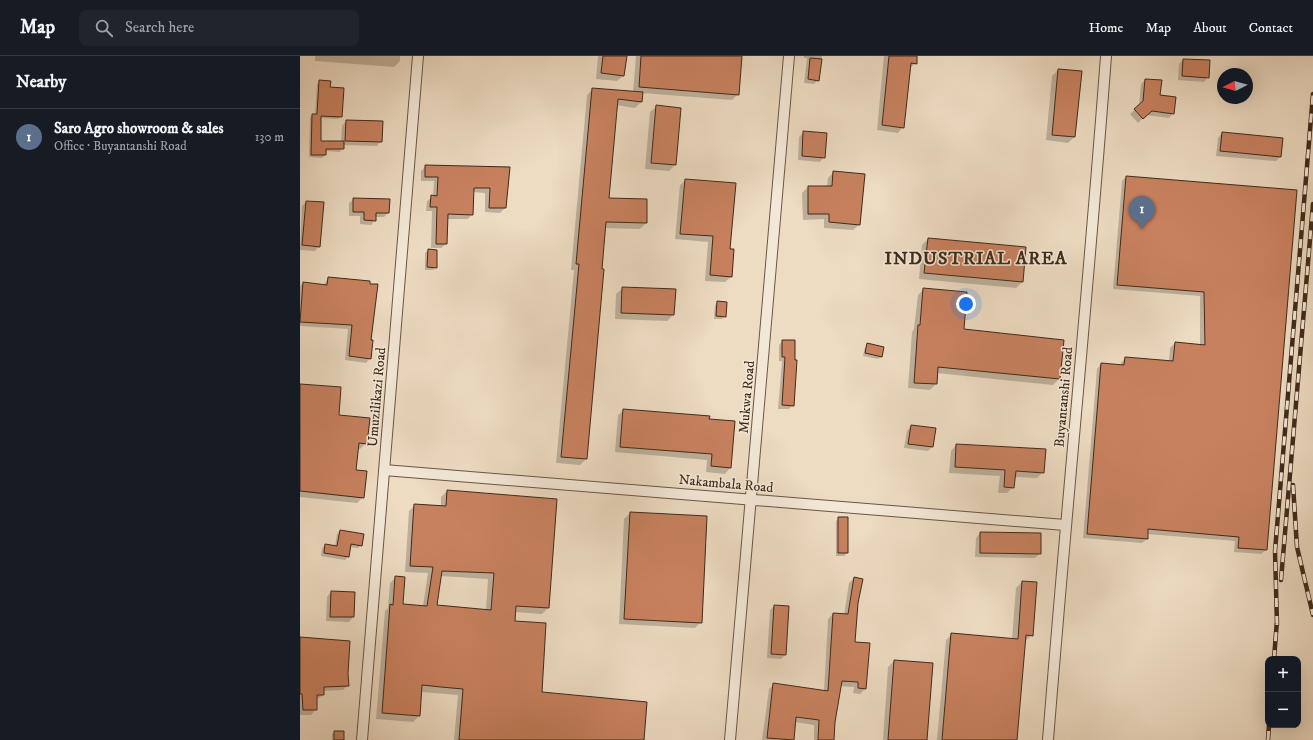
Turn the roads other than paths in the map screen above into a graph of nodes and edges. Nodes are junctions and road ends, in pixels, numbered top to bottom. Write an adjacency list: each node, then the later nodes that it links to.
1 (418, 56): 4 (street, Umuzilikazi Road)
2 (789, 56): 5 (street, Mukwa Road)
3 (1106, 56): 6 (street, Buyantanshi Road)
4 (384, 470): 5 (street, Nakambala Road); 7 (street, Umuzilikazi Road)
5 (751, 499): 6 (street, Nakambala Road); 8 (street, Mukwa Road)
6 (1065, 525): 9 (street, Buyantanshi Road)
7 (362, 740)
8 (730, 740)
9 (1048, 740)

